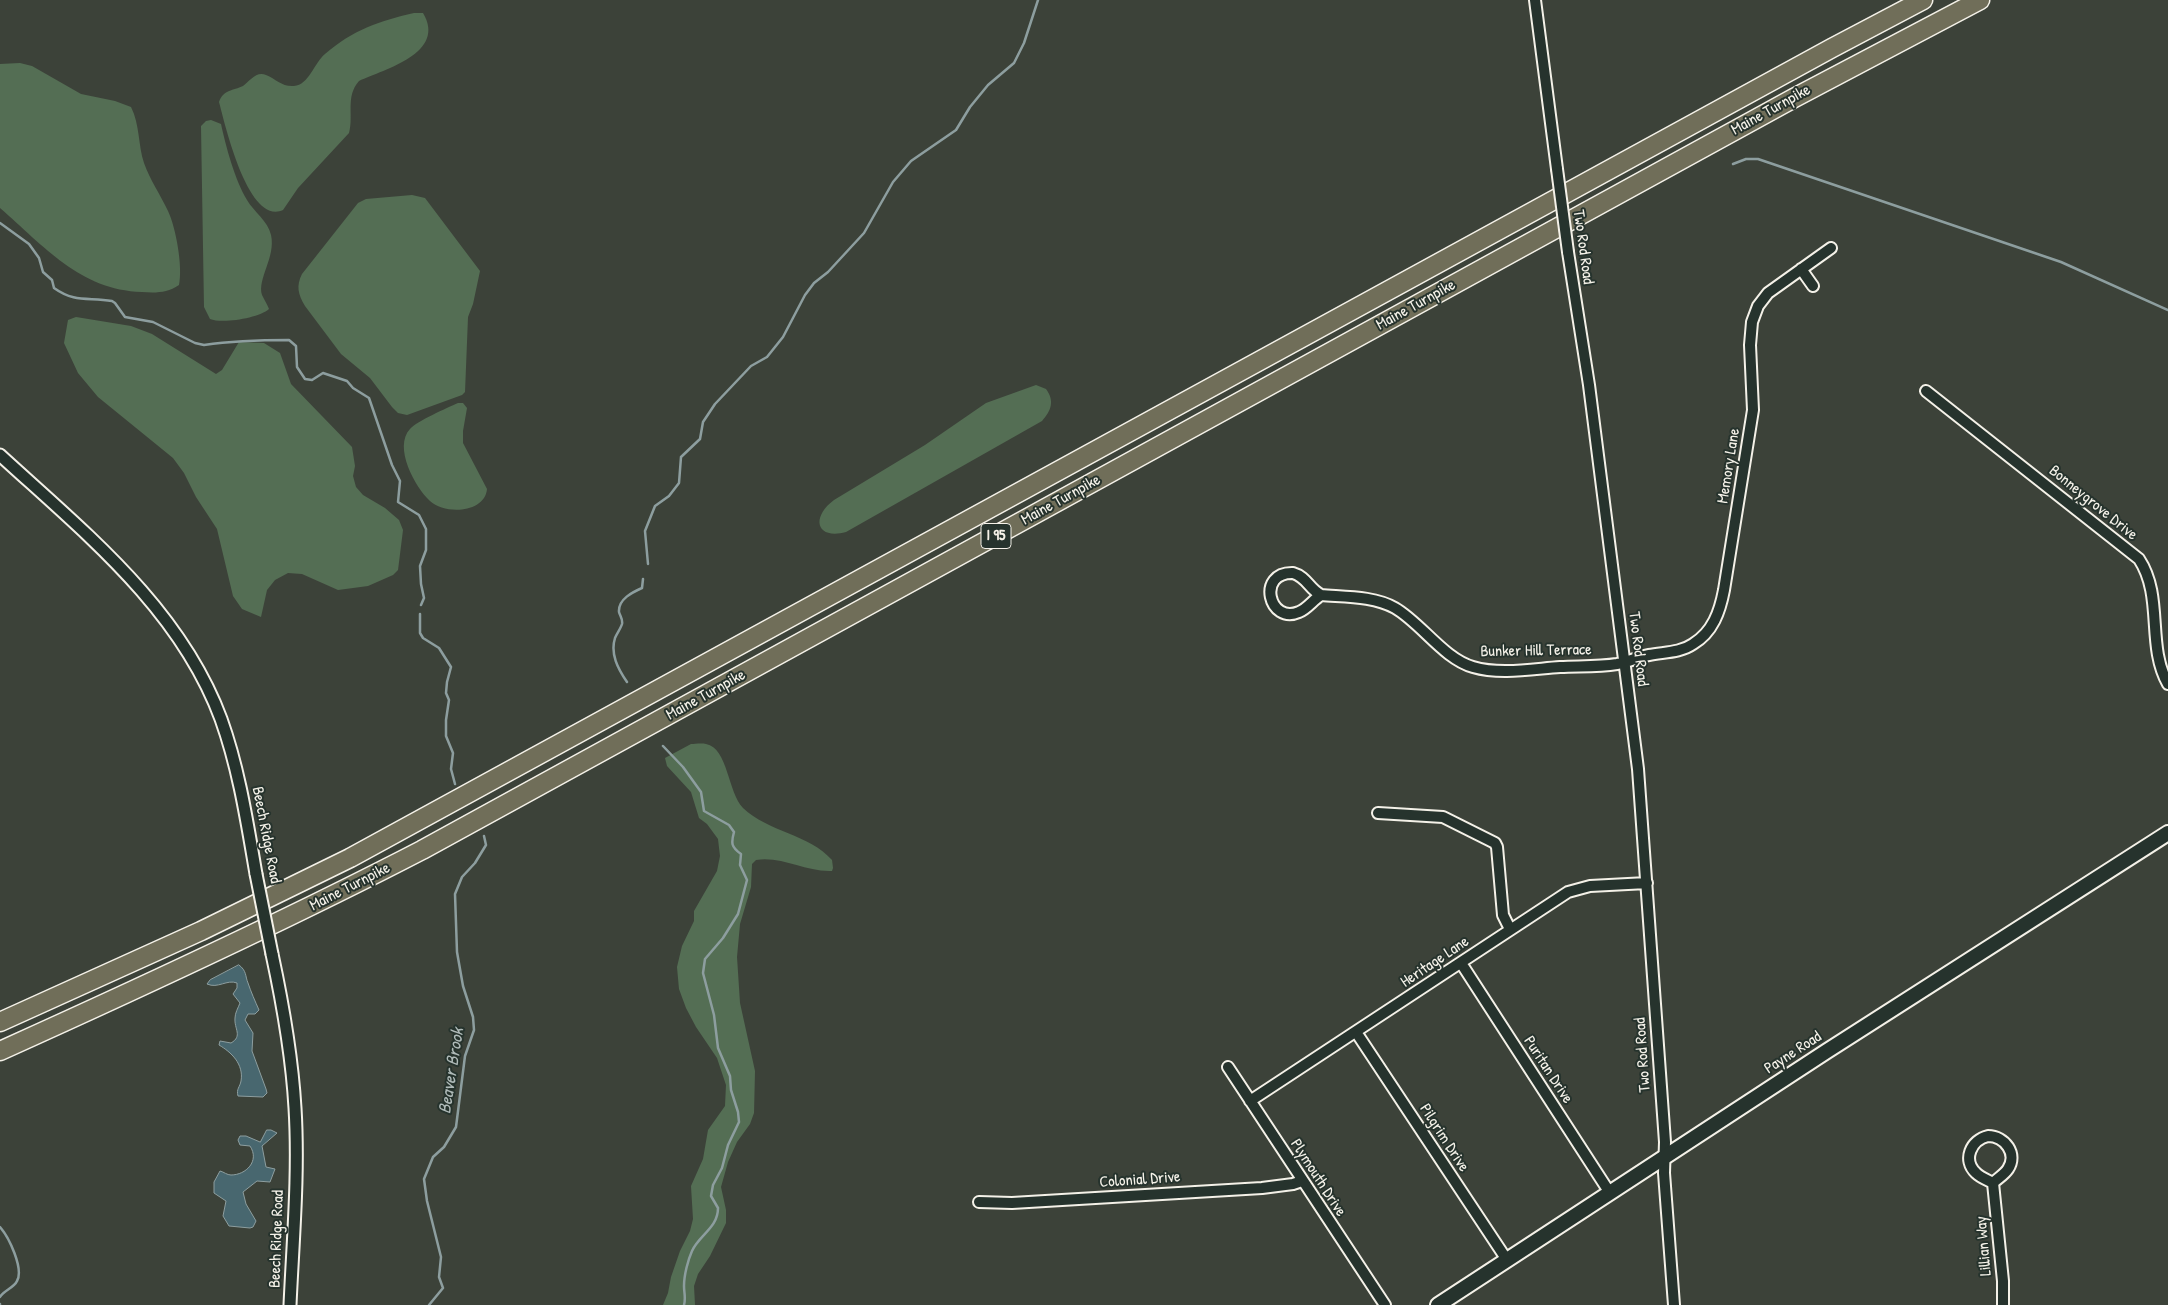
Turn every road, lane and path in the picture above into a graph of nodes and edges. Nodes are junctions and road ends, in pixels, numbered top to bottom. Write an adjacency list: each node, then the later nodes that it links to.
1 (1535, 0): 10 (street, Two Rod Road, bridge)
2 (1923, 0): 17 (highway, Maine Turnpike / I 95)
3 (1978, 2): 19 (highway, Maine Turnpike / I 95)
4 (1831, 248): 5 (street, Memory Lane)
5 (1801, 269): 6 (street); 10 (street, Memory Lane)
6 (1813, 286)
7 (1926, 391): 11 (street, Bonneygrove Drive)
8 (0, 455): 28 (street, Beech Ridge Road, bridge)
9 (1321, 595): 9 (street); 10 (street, Bunker Hill Terrace)
10 (1624, 662): 14 (street, Two Rod Road)
11 (2168, 684)
12 (1378, 813): 15 (street)
13 (2168, 832): 22 (main road, Payne Road)
14 (1648, 883): 15 (street, Heritage Lane); 22 (street, Two Rod Road)
15 (1510, 930): 16 (street, Heritage Lane)
16 (1461, 963): 18 (street, Heritage Lane); 25 (street, Puritan Drive)
17 (0, 1022)
18 (1356, 1032): 21 (street, Heritage Lane); 27 (street, Pilgrim Drive)
19 (0, 1051)
20 (1228, 1067): 21 (street, Plymouth Drive)
21 (1250, 1101): 23 (street, Plymouth Drive)
22 (1666, 1157): 25 (main road, Payne Road); 31 (street, Two Rod Road)
23 (1302, 1180): 26 (street, Colonial Drive); 29 (street, Plymouth Drive)
24 (1993, 1183): 24 (street); 32 (street, Lillian Way)
25 (1610, 1193): 27 (main road, Payne Road)
26 (979, 1202)
27 (1507, 1260): 30 (main road, Payne Road)
28 (290, 1305)
29 (1385, 1305)
30 (1438, 1305)
31 (1674, 1305)
32 (2003, 1305)

